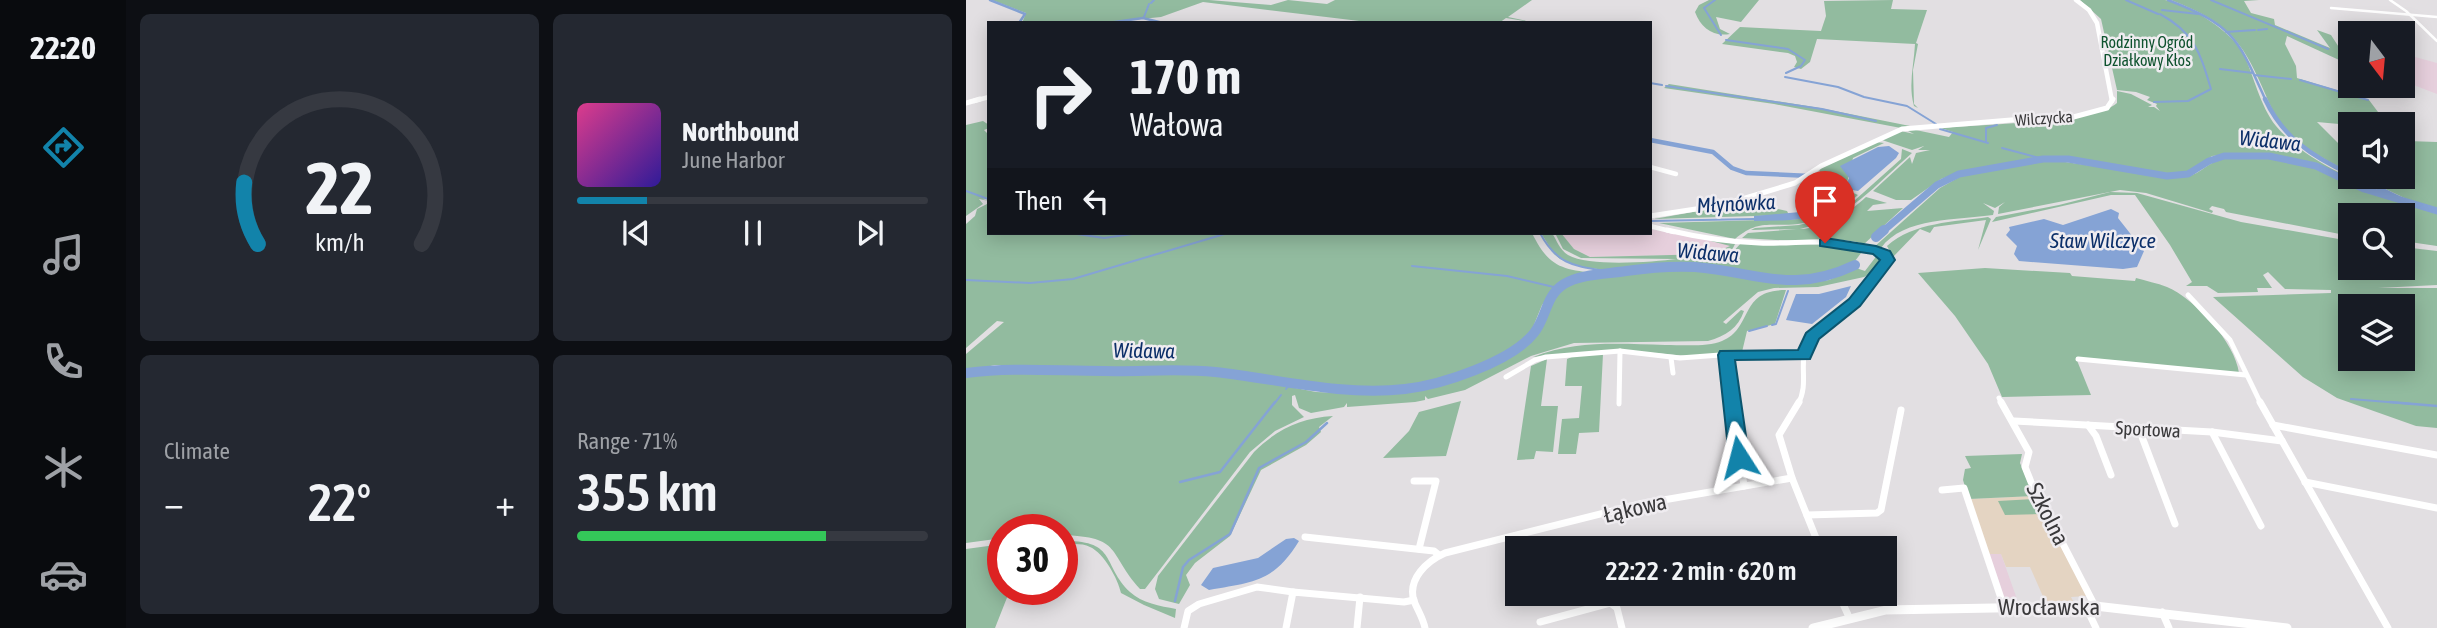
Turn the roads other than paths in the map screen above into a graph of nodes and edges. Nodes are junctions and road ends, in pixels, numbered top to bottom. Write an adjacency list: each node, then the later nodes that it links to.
1 (2076, 0): 11 (street, Wilczycka)
2 (2390, 0): 4 (street)
3 (2331, 8): 4 (street)
4 (2410, 15): 5 (street); 6 (street)
5 (2437, 18)
6 (2437, 41)
7 (987, 98): 8 (street)
8 (966, 103)
9 (1652, 168): 10 (street)
10 (1676, 174)
11 (1652, 217)
12 (1652, 226): 13 (street)
13 (1860, 246): 17 (street)
14 (2188, 295): 21 (street)
15 (1620, 351): 18 (street); 22 (street); 24 (street)
16 (1726, 355): 17 (street); 18 (street); 37 (street)
17 (1804, 355): 34 (street)
18 (1671, 358): 20 (street)
19 (2078, 359): 21 (street)
20 (1672, 373)
21 (2246, 375): 28 (street)
22 (1506, 377)
23 (1999, 398): 26 (street, Szkolna)
24 (1619, 404)
25 (1902, 410): 40 (street)
26 (2014, 421): 27 (street, Sportowa); 50 (street, Szkolna)
27 (2088, 425): 29 (street, Sportowa); 33 (street)
28 (2273, 425): 31 (street); 32 (street)
29 (2139, 429): 30 (street, Sportowa); 41 (street)
30 (2212, 432): 31 (street, Sportowa); 42 (street)
31 (2282, 441): 36 (street)
32 (2437, 454)
33 (2111, 475)
34 (1792, 478): 37 (street, Łąkowa); 40 (street)
35 (1414, 481): 45 (street)
36 (2305, 482): 39 (street); 65 (street)
37 (1744, 486): 46 (street, Łąkowa)
38 (1942, 490): 51 (street)
39 (2437, 508)
40 (1807, 515): 43 (street)
41 (2175, 524)
42 (2261, 526)
43 (1815, 536)
44 (1308, 538): 45 (street)
45 (1419, 549): 46 (street)
46 (1439, 555): 49 (street)
47 (1293, 592): 48 (street); 53 (street); 57 (street)
48 (1360, 597): 49 (street); 58 (street)
49 (1414, 600): 59 (street)
50 (2090, 606): 51 (street, Wrocławska); 52 (street, Wrocławska); 62 (street, Szkolna)
51 (2004, 607): 55 (street, Wrocławska)
52 (2162, 612): 63 (street); 64 (street, Wrocławska)
53 (1186, 615): 56 (street)
54 (1540, 622): 60 (street)
55 (1845, 622): 61 (street, Wrocławska)
56 (1184, 628)
57 (1286, 628)
58 (1357, 628)
59 (1425, 628)
60 (1622, 628)
61 (1813, 628)
62 (2096, 628)
63 (2169, 628)
64 (2287, 628)
65 (2388, 628)

